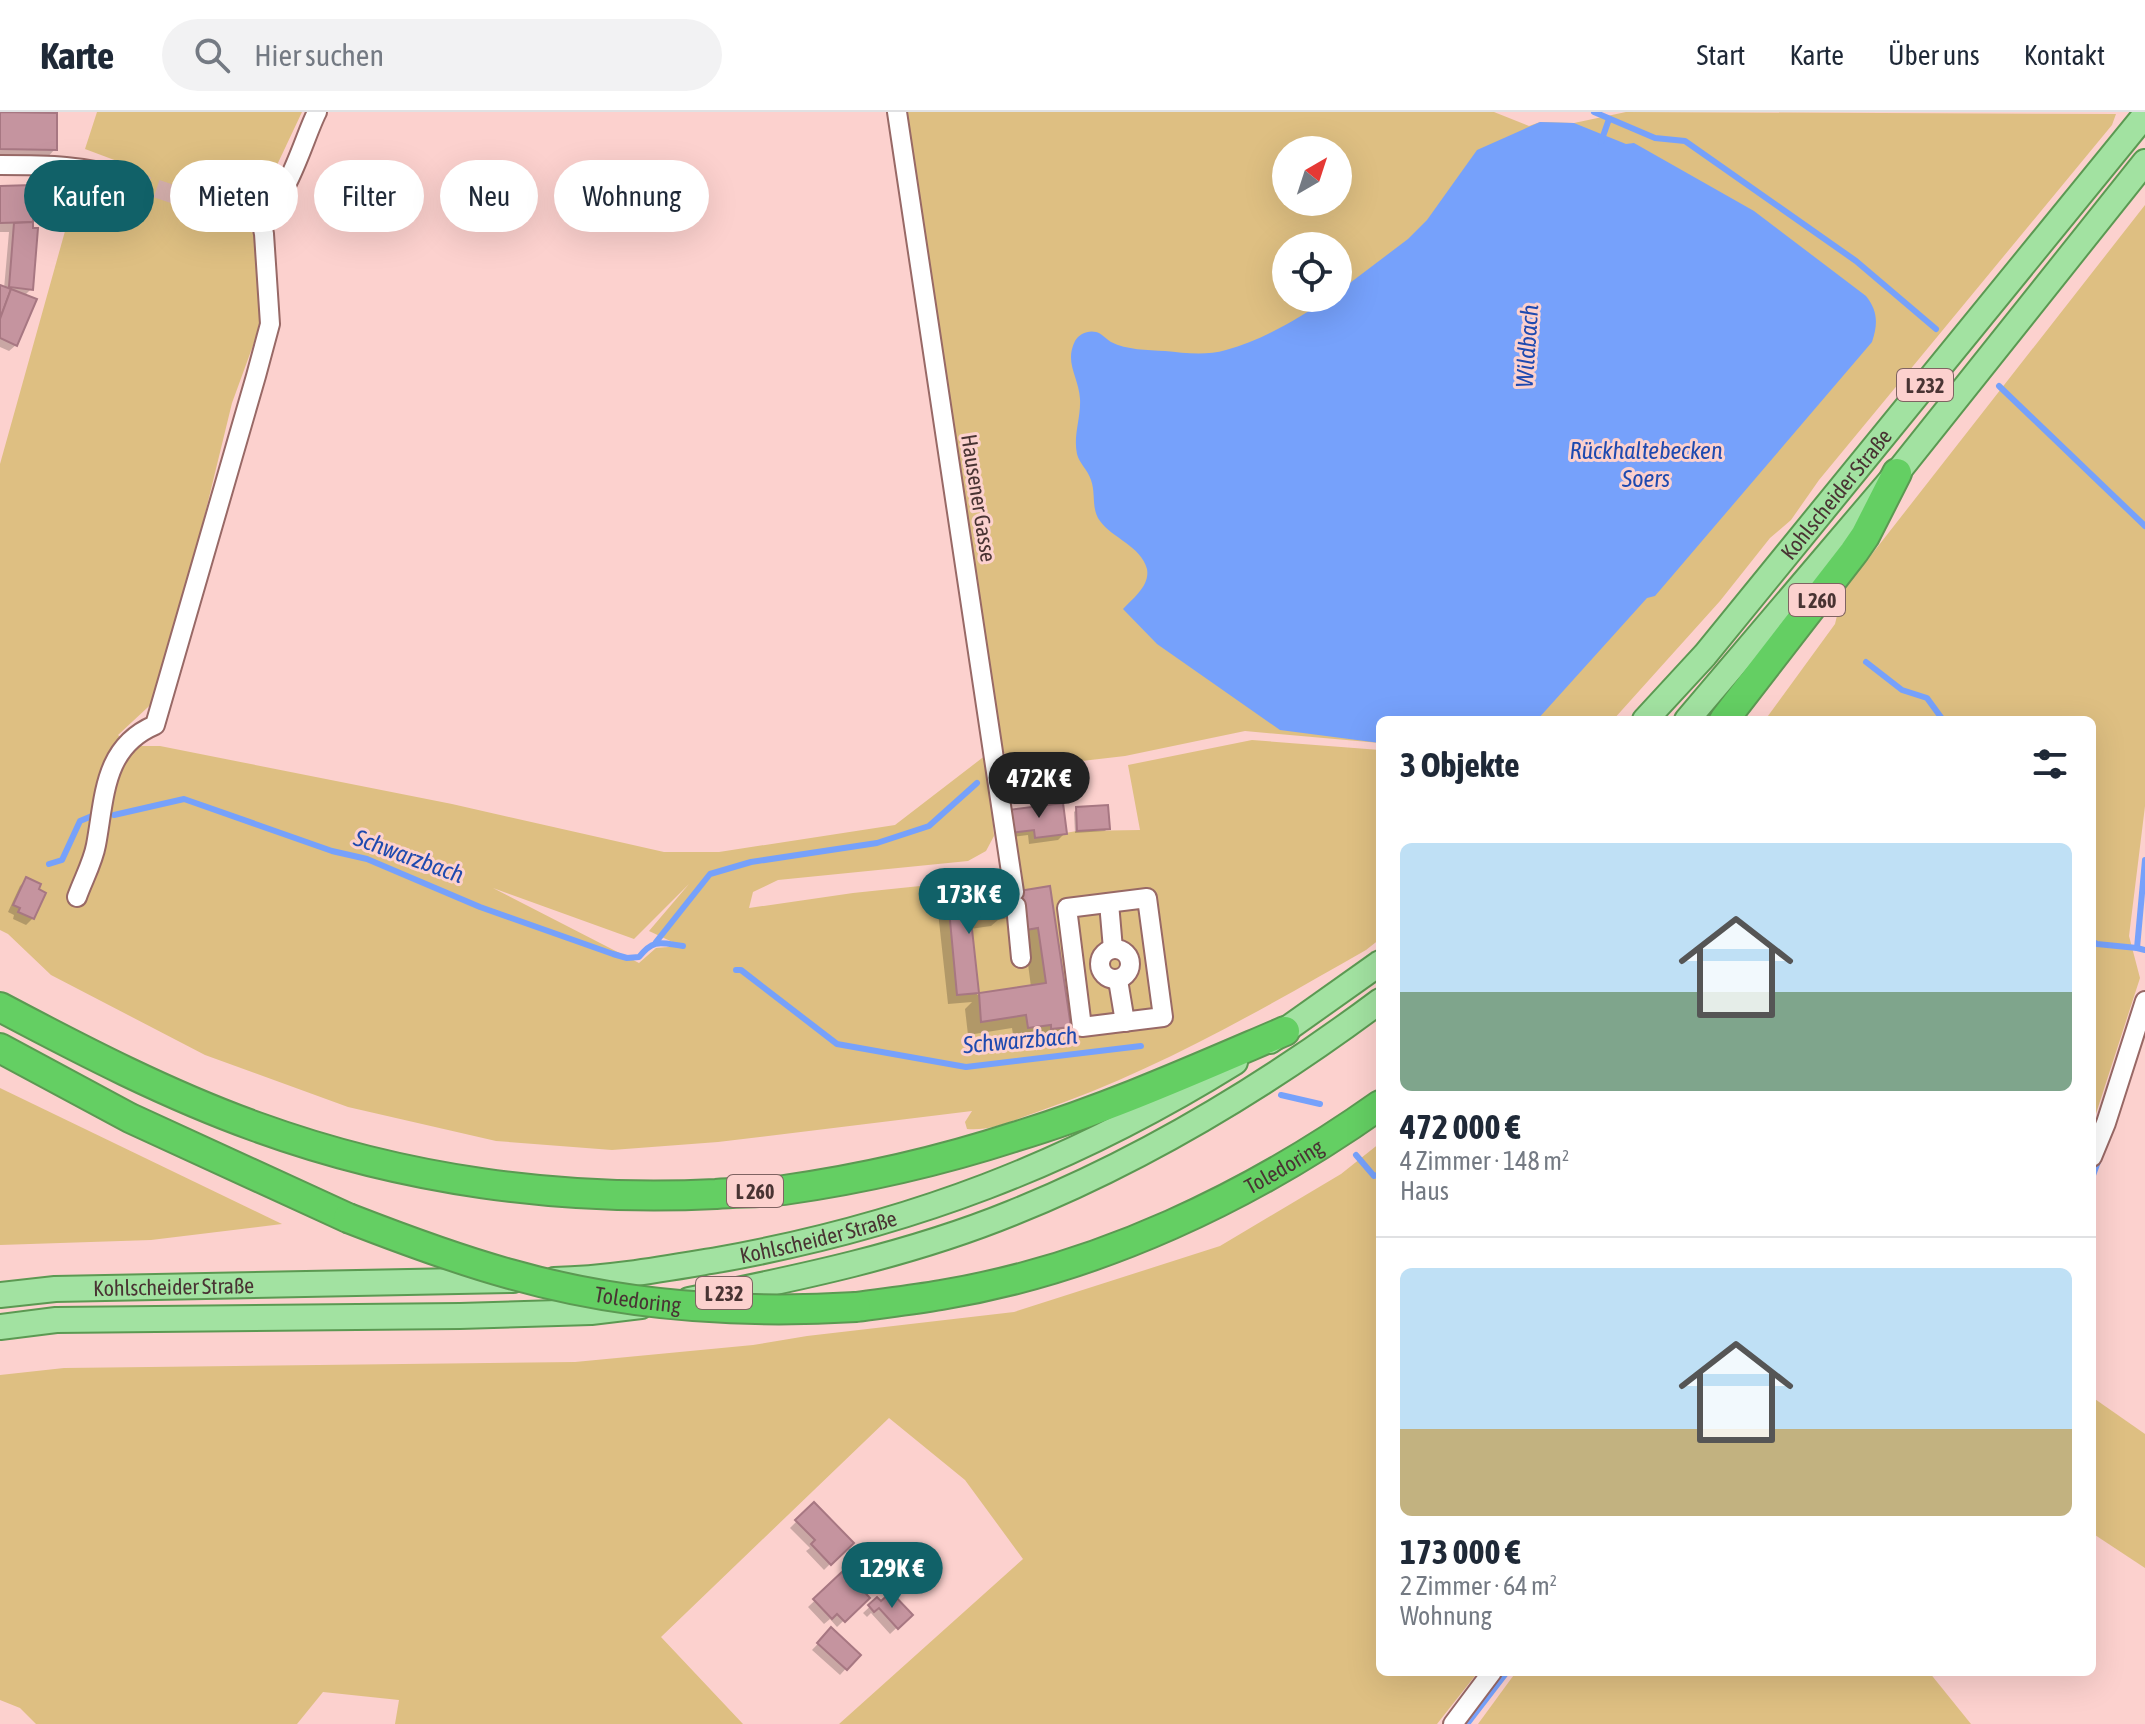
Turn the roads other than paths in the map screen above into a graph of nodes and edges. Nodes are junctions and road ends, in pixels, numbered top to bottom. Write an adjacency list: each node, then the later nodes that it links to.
1 (317, 112): 4 (street)
2 (897, 112): 15 (street, Hausener Gasse)
3 (2145, 115): 10 (main road, Kohlscheider Straße / L 232)
4 (296, 160)
5 (2145, 162): 9 (main road, Kohlscheider Straße / L 232)
6 (0, 165): 7 (street)
7 (24, 165)
8 (263, 232): 13 (street)
9 (1897, 473): 11 (main road, Kohlscheider Straße / L 232); 12 (highway, L 260)
10 (1649, 716)
11 (1690, 716)
12 (1727, 716)
13 (77, 897)
14 (1109, 903): 20 (street); 20 (street); 20 (street)
15 (1021, 958)
16 (1376, 966): 21 (main road, Kohlscheider Straße / L 232)
17 (2145, 1001): 24 (street)
18 (1376, 1004): 26 (main road, Kohlscheider Straße / L 232)
19 (0, 1007): 21 (highway, L 260)
20 (1125, 1022)
21 (1285, 1031): 25 (main road, Kohlscheider Straße / L 232)
22 (0, 1048): 23 (highway, Toledoring, bridge)
23 (1376, 1108)
24 (2096, 1147)
25 (0, 1295)
26 (0, 1327)
27 (1489, 1676): 28 (street)
28 (1453, 1724)

